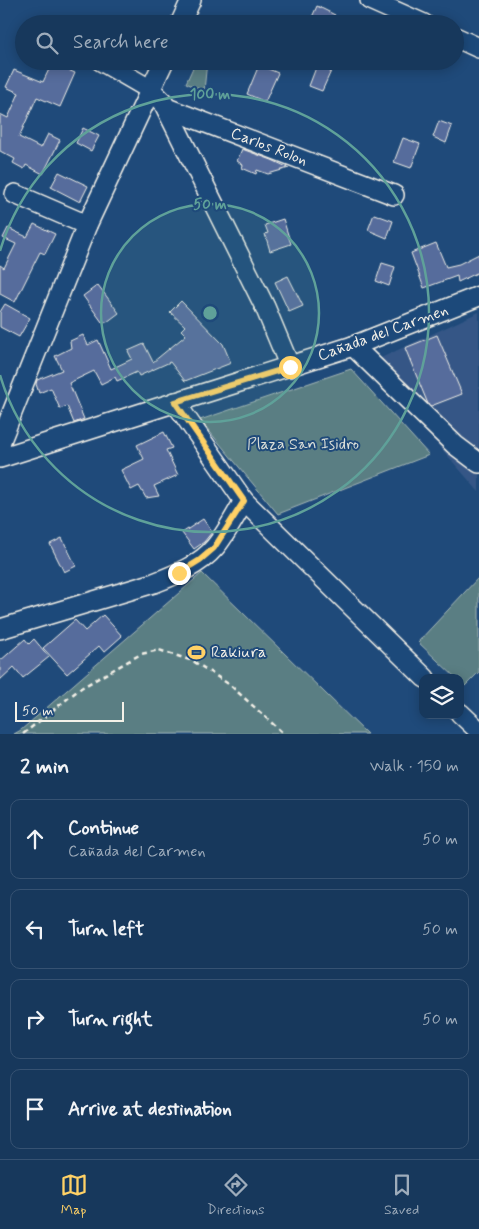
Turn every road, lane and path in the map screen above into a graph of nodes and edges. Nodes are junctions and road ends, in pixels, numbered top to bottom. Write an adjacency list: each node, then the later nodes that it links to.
1 (191, 0): 3 (street)
2 (370, 0): 4 (street)
3 (184, 15)
4 (404, 15)
5 (464, 41): 6 (street)
6 (479, 48)
7 (117, 70): 9 (street, Carlos Rolon)
8 (160, 70): 9 (street)
9 (151, 90): 10 (street, Carlos Rolon); 13 (street)
10 (167, 108): 12 (street, Carlos Rolon); 16 (street)
11 (15, 194): 13 (street)
12 (394, 195)
13 (87, 225): 18 (street)
14 (479, 296): 15 (street, Cañada del Carmen)
15 (353, 346): 16 (street, Cañada del Carmen); 20 (street)
16 (290, 367): 17 (street, Cañada del Carmen)
17 (175, 402): 19 (street, Cañada del Carmen); 21 (street)
18 (0, 443)
19 (0, 458)
20 (479, 463)
21 (244, 501): 22 (street); 23 (street)
22 (0, 629)
23 (420, 674)
24 (464, 717): 25 (street)
25 (479, 731)
26 (23, 734): 27 (path)
27 (284, 734)

